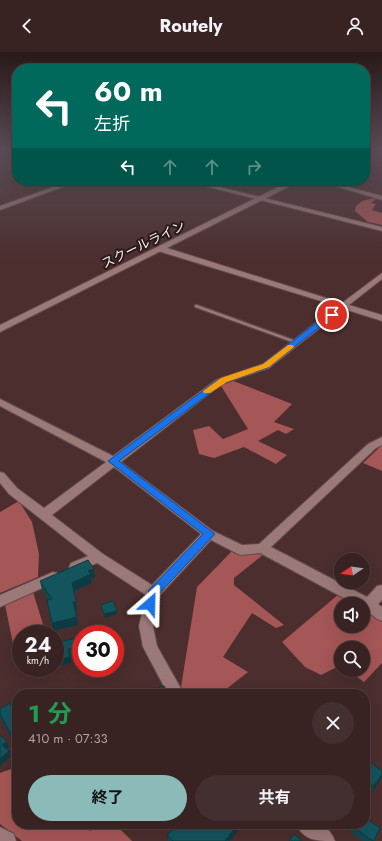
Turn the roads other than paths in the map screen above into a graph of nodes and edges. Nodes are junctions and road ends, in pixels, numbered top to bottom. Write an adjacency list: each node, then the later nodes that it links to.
1 (60, 187): 7 (street)
2 (212, 187): 6 (street)
3 (285, 187): 6 (street, スクールライン)
4 (342, 187): 5 (street)
5 (382, 198)
6 (261, 199): 8 (street); 9 (street, スクールライン)
7 (0, 208)
8 (382, 229)
9 (161, 249): 12 (street); 14 (street, スクールライン)
10 (382, 276): 12 (street)
11 (196, 306): 15 (lane)
12 (343, 306): 13 (street); 15 (street)
13 (382, 318)
14 (0, 329)
15 (297, 342): 18 (street)
16 (0, 402): 18 (street)
17 (382, 440): 22 (street)
18 (113, 461): 20 (street); 21 (street)
19 (0, 476): 20 (street)
20 (43, 515): 23 (street)
21 (209, 534): 22 (street); 25 (street)
22 (262, 548): 26 (street)
23 (98, 557): 25 (street); 27 (street)
24 (382, 590): 28 (street)
25 (153, 593): 31 (street)
26 (352, 597)
27 (0, 600)
28 (370, 605)
29 (370, 607): 30 (street)
30 (382, 615)
31 (173, 689)
32 (312, 829): 35 (street)
33 (0, 836): 34 (street)
34 (7, 841)
35 (326, 841)

